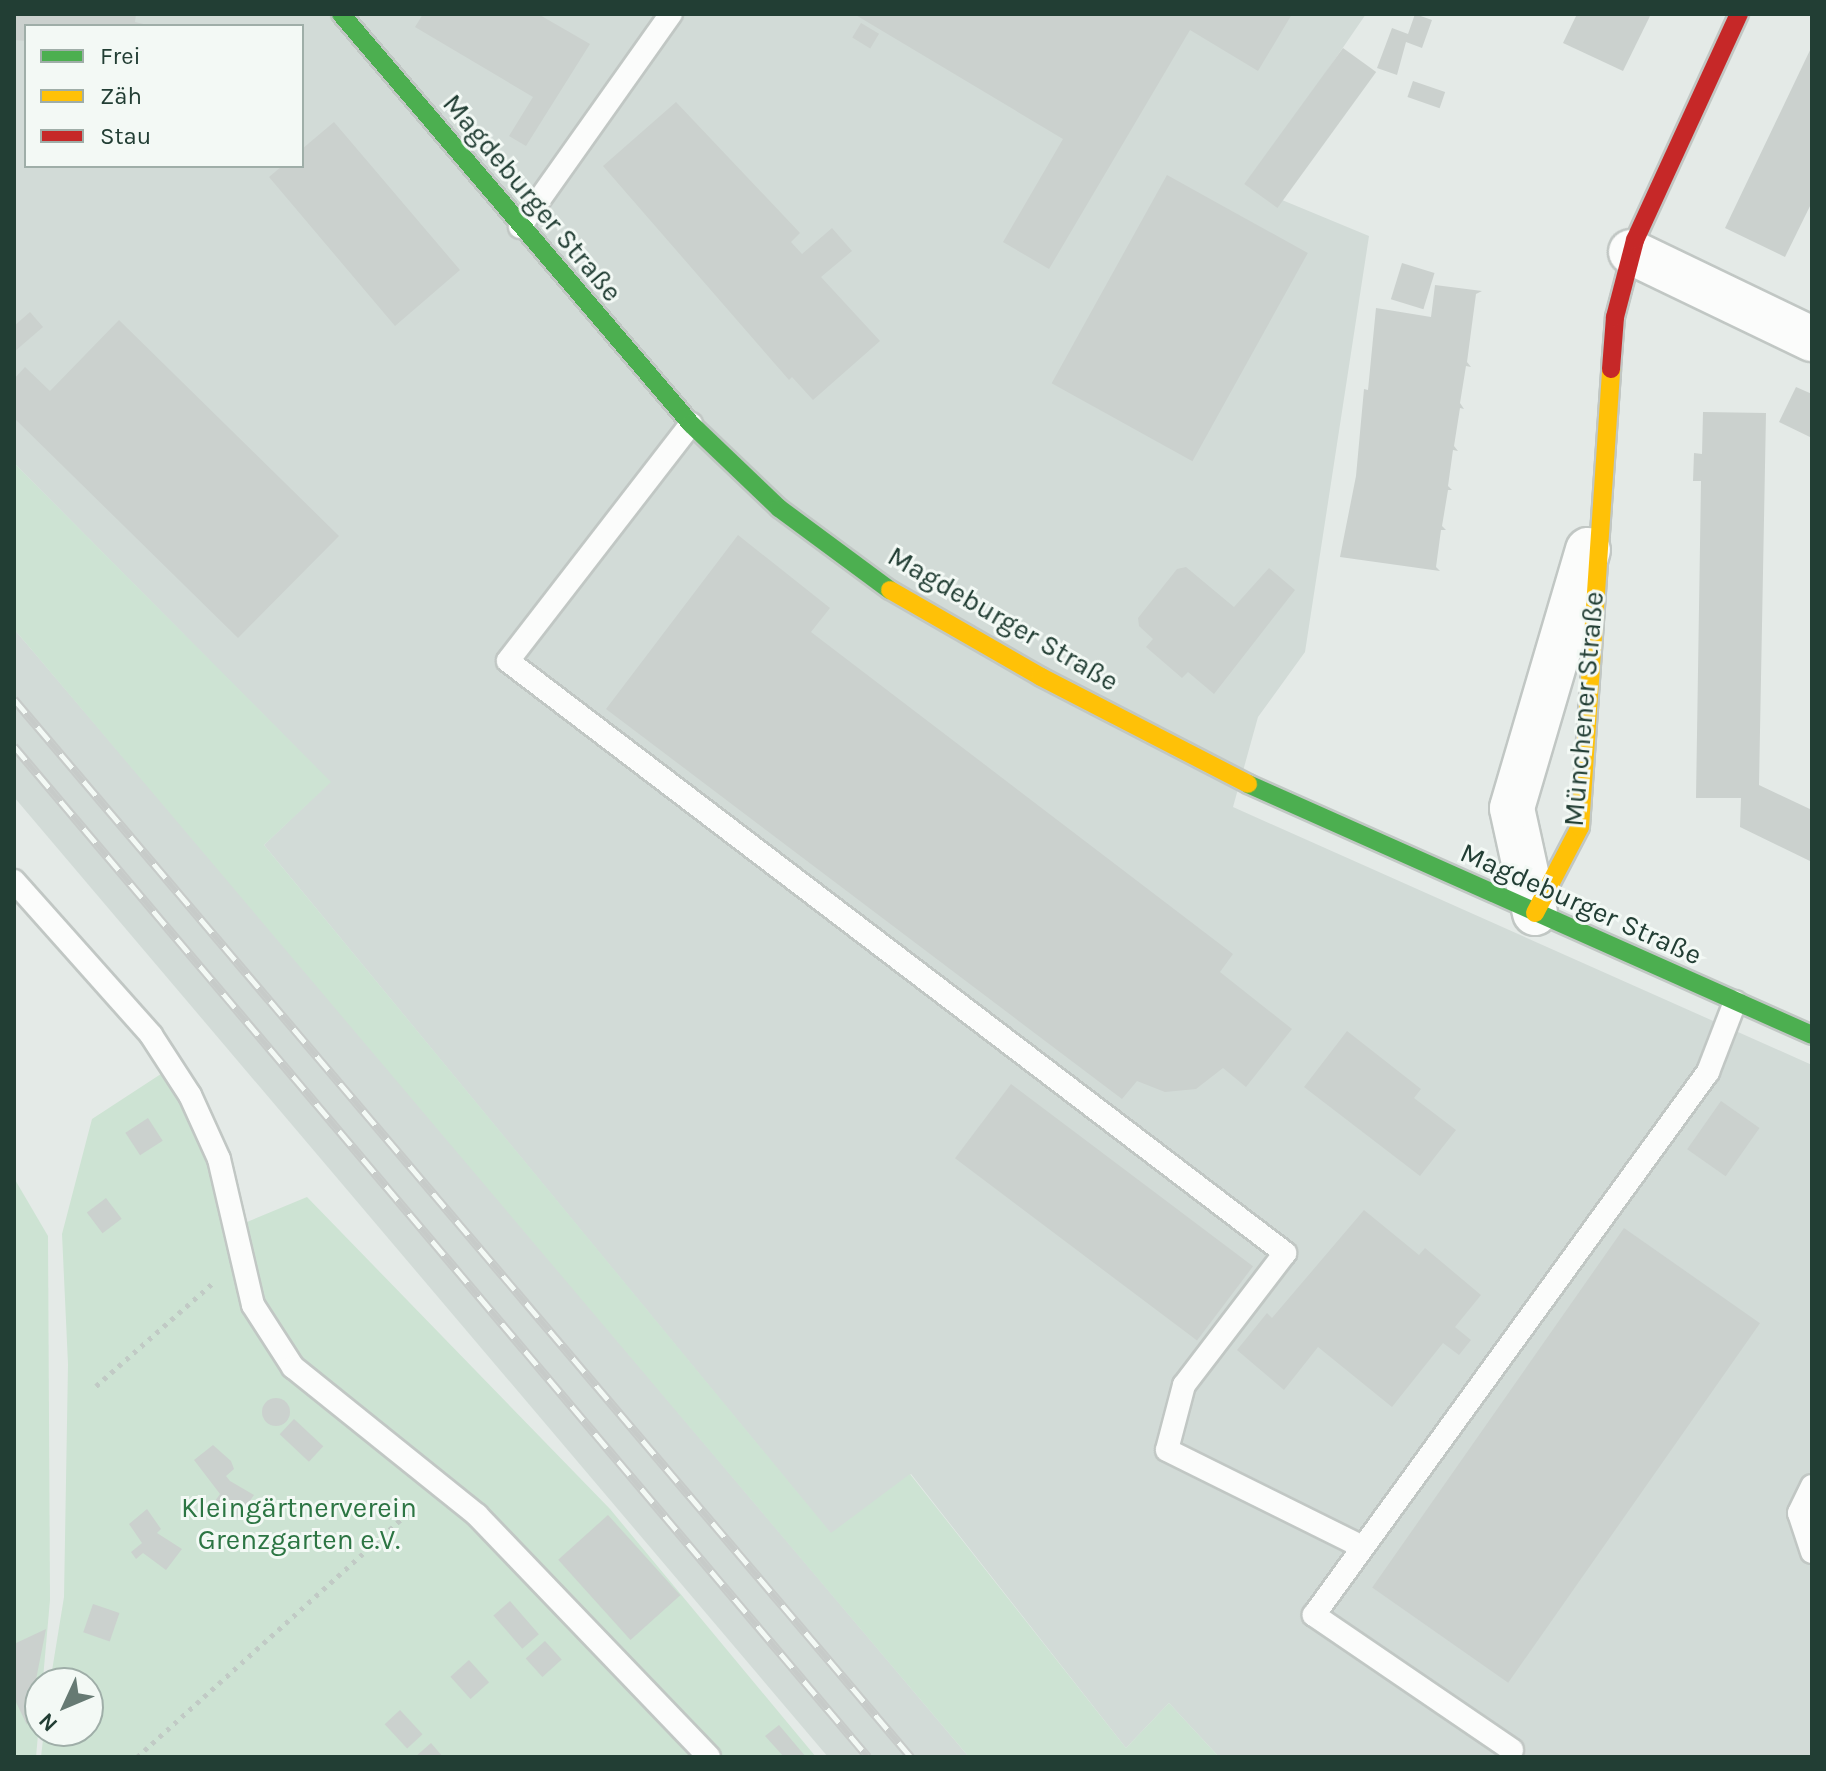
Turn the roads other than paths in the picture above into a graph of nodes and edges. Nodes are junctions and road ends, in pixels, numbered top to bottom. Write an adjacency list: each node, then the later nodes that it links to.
1 (341, 14): 4 (street, Magdeburger Straße)
2 (671, 14): 4 (lane)
3 (1739, 14): 5 (street, Münchener Straße)
4 (520, 227): 7 (street, Magdeburger Straße)
5 (1631, 252): 6 (street); 8 (street, Münchener Straße)
6 (1812, 339)
7 (691, 424): 10 (street, Magdeburger Straße); 14 (lane)
8 (1601, 489): 10 (street, Münchener Straße); 10 (street, Münchener Straße)
9 (14, 881): 17 (lane)
10 (1535, 913): 11 (street, Magdeburger Straße)
11 (1735, 1002): 12 (street, Magdeburger Straße); 14 (lane)
12 (1812, 1035)
13 (1812, 1486): 15 (lane)
14 (1360, 1546): 16 (lane)
15 (1812, 1552)
16 (1512, 1750)
17 (709, 1757)

